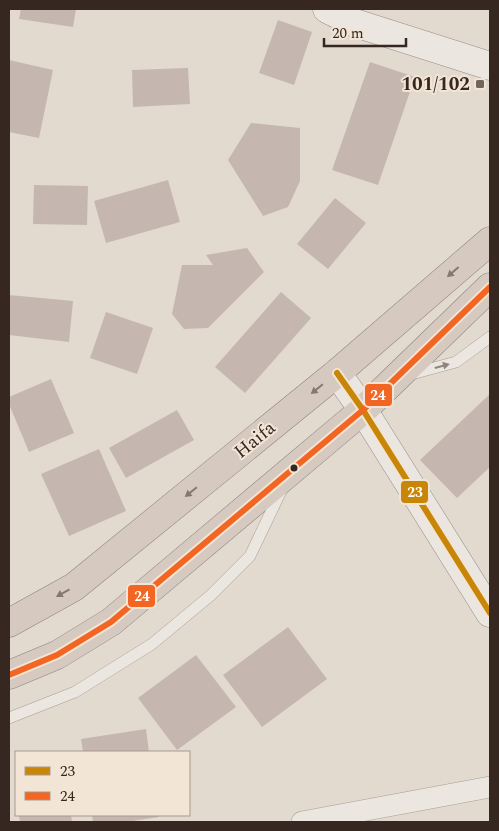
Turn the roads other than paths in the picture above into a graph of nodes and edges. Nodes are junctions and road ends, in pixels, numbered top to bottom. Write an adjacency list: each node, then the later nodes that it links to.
1 (327, 9): 2 (street)
2 (490, 66)
3 (490, 241): 6 (highway, Haifa, one-way to 6)
4 (490, 287): 7 (highway)
5 (490, 336): 7 (lane, one-way to 5)
6 (337, 373): 8 (street); 11 (highway, Haifa, one-way to 11)
7 (395, 378): 8 (highway)
8 (363, 410): 9 (highway); 10 (street)
9 (290, 470): 12 (highway); 13 (lane)
10 (490, 613)
11 (9, 623)
12 (9, 674)
13 (9, 718)
14 (490, 787): 15 (street)
15 (302, 822)

